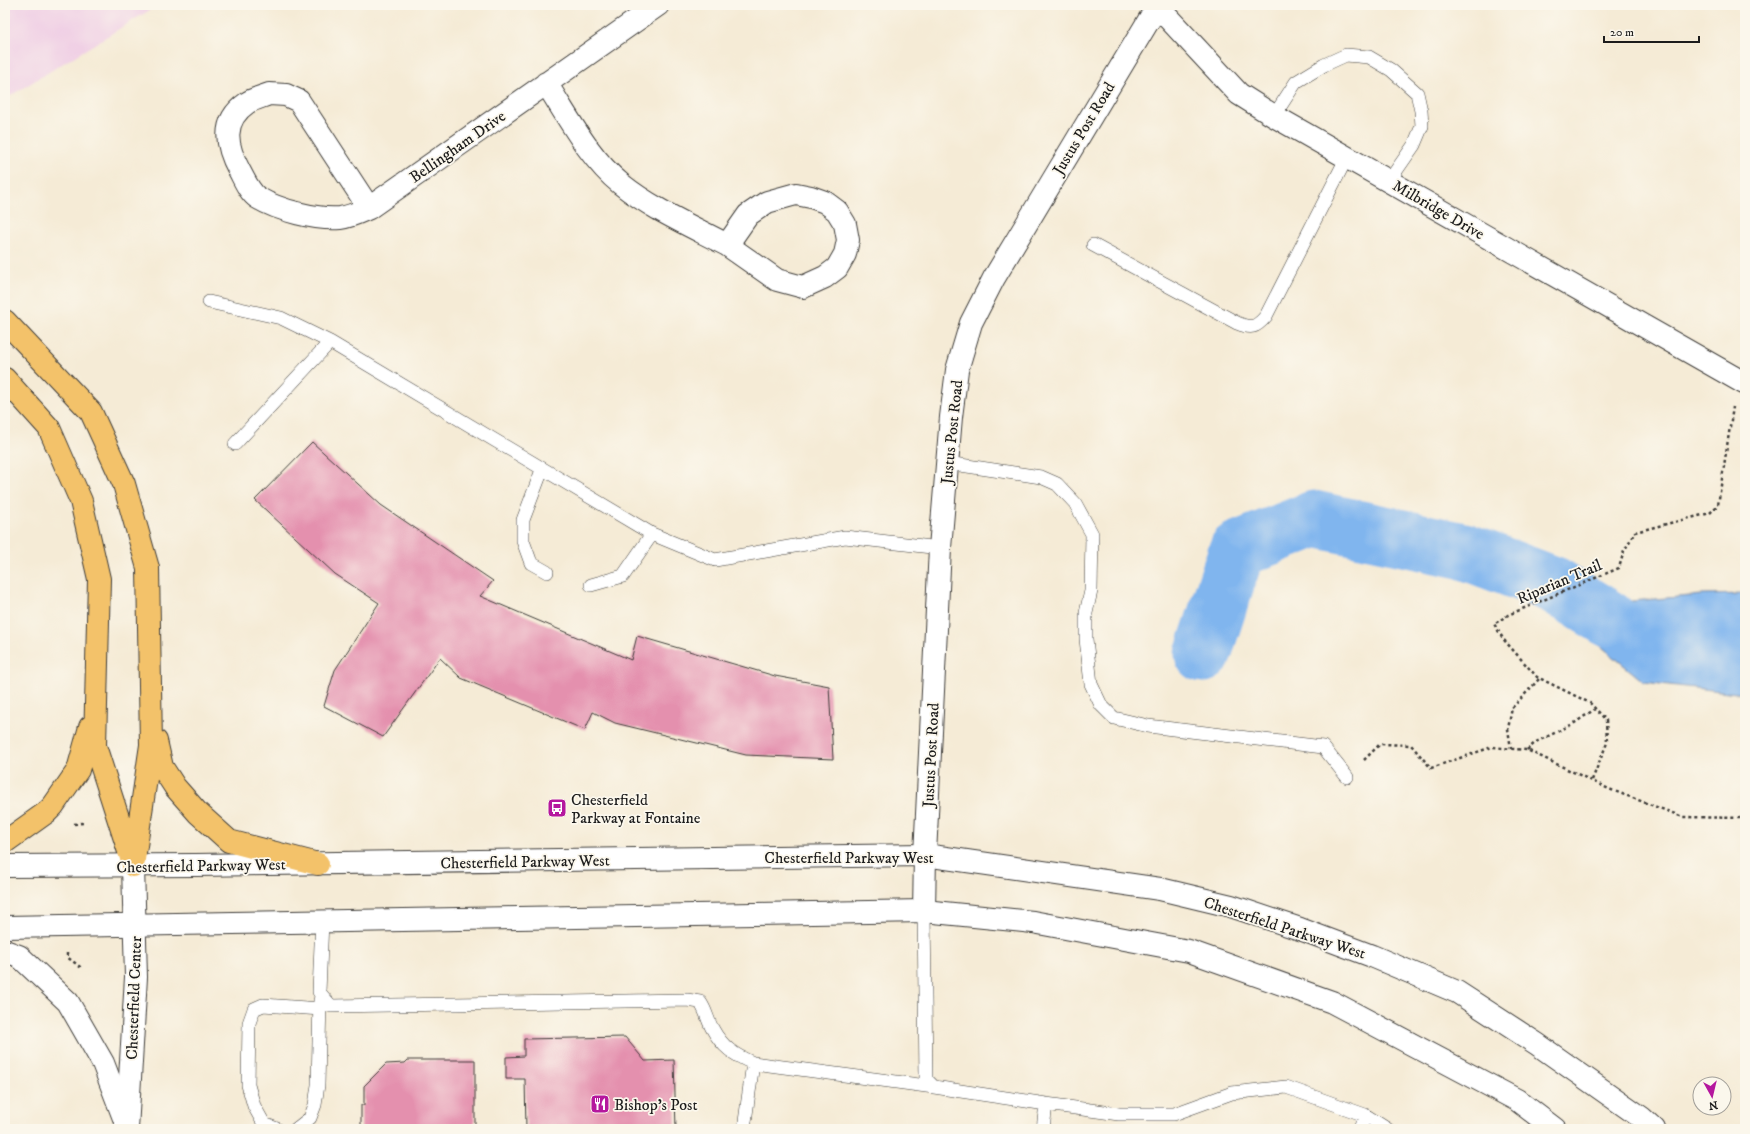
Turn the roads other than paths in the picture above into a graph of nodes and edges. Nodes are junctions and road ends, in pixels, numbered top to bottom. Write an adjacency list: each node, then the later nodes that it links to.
1 (1157, 5): 4 (street, Milbridge Drive); 16 (street, Justus Post Road)
2 (654, 6): 3 (street, Bellingham Drive)
3 (546, 83): 7 (street, Bellingham Drive); 9 (street)
4 (1274, 116): 5 (street, Milbridge Drive); 6 (lane)
5 (1347, 157): 6 (street, Milbridge Drive); 8 (lane)
6 (1389, 181): 14 (street, Milbridge Drive)
7 (369, 208): 7 (street, Bellingham Drive)
8 (1093, 244)
9 (727, 245): 9 (street)
10 (209, 302): 12 (lane)
11 (5, 321): 23 (main road)
12 (330, 342): 15 (lane); 17 (lane)
13 (5, 379): 22 (main road)
14 (1744, 383)
15 (235, 444)
16 (947, 463): 19 (street, Justus Post Road); 24 (lane)
17 (542, 470): 18 (lane); 20 (lane)
18 (652, 534): 19 (lane); 21 (lane)
19 (940, 548): 26 (street, Justus Post Road)
20 (547, 572)
21 (591, 585)
22 (96, 706): 25 (main road); 29 (main road)
23 (150, 715): 27 (main road); 29 (main road)
24 (1347, 777)
25 (5, 842)
26 (925, 855): 27 (street, Chesterfield Parkway West); 30 (street, Justus Post Road); 49 (street, Chesterfield Parkway West)
27 (318, 864): 29 (street, Chesterfield Parkway West)
28 (5, 866): 29 (street, Chesterfield Parkway West)
29 (133, 866): 32 (street, Chesterfield Center)
30 (924, 911): 31 (street); 38 (lane); 48 (street)
31 (322, 921): 32 (street); 35 (lane)
32 (135, 924): 33 (street); 41 (street, Chesterfield Center)
33 (5, 927)
34 (5, 951): 41 (street)
35 (319, 992): 36 (lane); 37 (lane)
36 (321, 1009): 42 (lane); 43 (lane)
37 (753, 1063): 38 (lane); 44 (lane)
38 (934, 1087): 39 (lane)
39 (1046, 1104): 40 (lane); 45 (lane)
40 (1365, 1115): 46 (lane); 47 (lane)
41 (127, 1128)
42 (277, 1129)
43 (296, 1129)
44 (744, 1129)
45 (1043, 1129)
46 (1360, 1129)
47 (1387, 1129)
48 (1555, 1129)
49 (1654, 1129)

